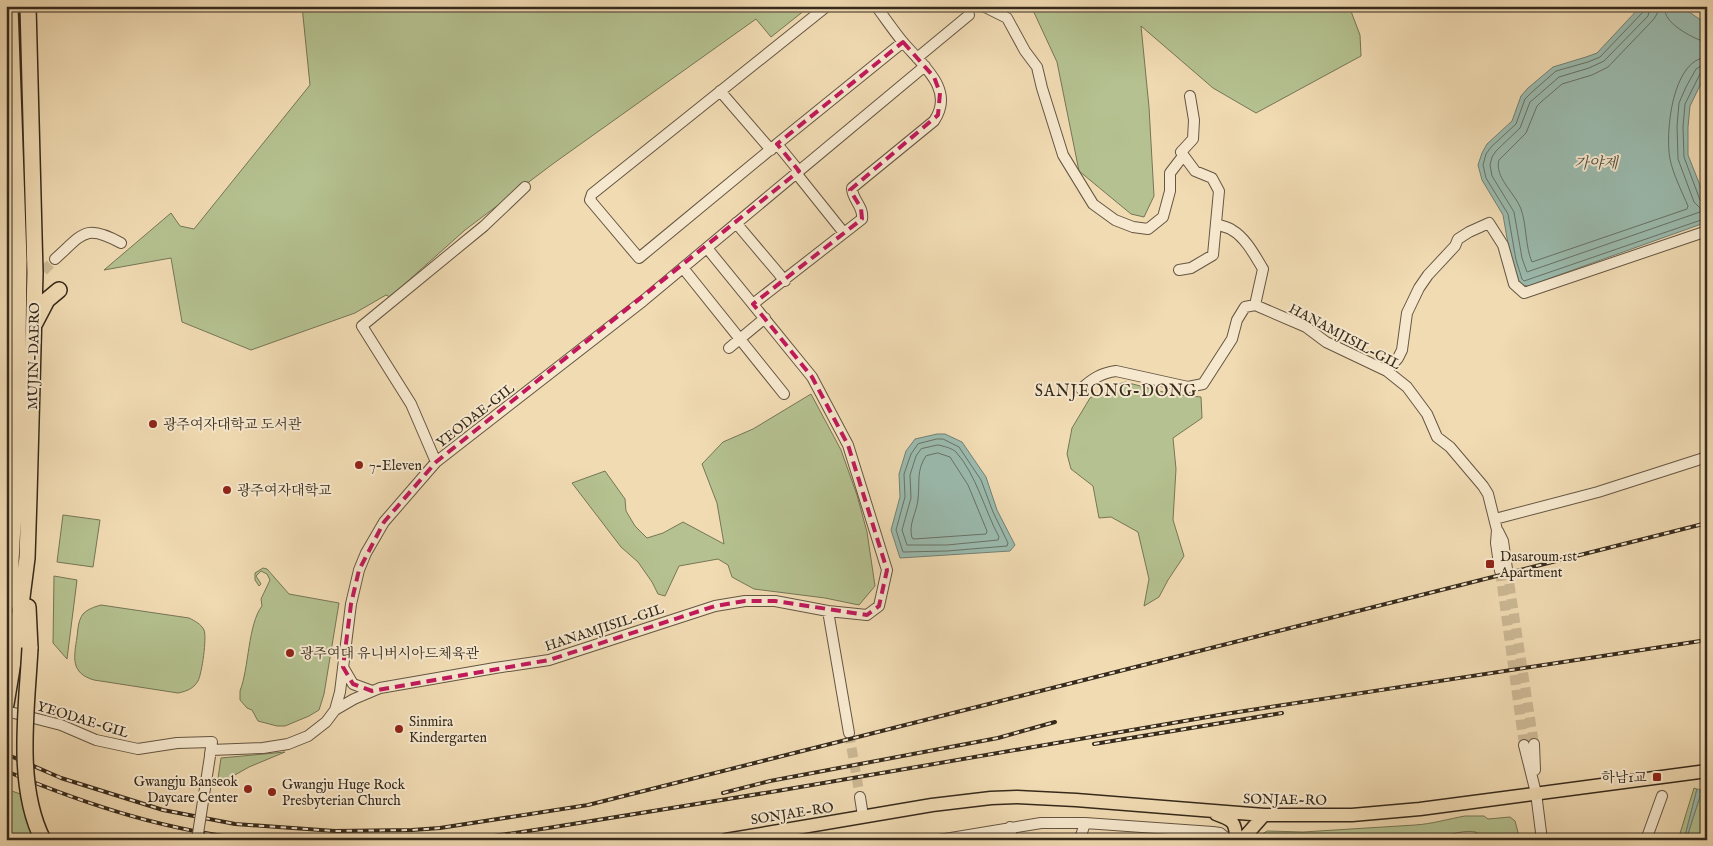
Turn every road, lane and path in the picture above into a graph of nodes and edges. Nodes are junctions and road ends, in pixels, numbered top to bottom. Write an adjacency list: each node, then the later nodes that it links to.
1 (10, 6): 38 (highway, MUJIN-DAERO)
2 (28, 6): 25 (highway, MUJIN-DAERO)
3 (827, 6): 10 (street)
4 (876, 6): 7 (street)
5 (984, 6): 13 (street)
6 (969, 15): 8 (street)
7 (903, 42): 8 (street); 12 (street)
8 (917, 58): 9 (street)
9 (925, 66): 14 (street, YEODAE-GIL); 19 (street)
10 (720, 91): 12 (street); 12 (street)
11 (1190, 96): 13 (street)
12 (774, 147): 14 (street)
13 (1183, 156): 17 (street)
14 (798, 172): 16 (street, YEODAE-GIL); 19 (street)
15 (525, 187): 37 (street)
16 (736, 224): 21 (street, YEODAE-GIL); 26 (street)
17 (1216, 224): 24 (street); 28 (street)
18 (1707, 231): 33 (street)
19 (844, 233): 26 (street)
20 (121, 243): 22 (street)
21 (707, 248): 23 (street, YEODAE-GIL); 27 (street, HANAMJISIL-GIL)
22 (55, 259)
23 (683, 268): 31 (street); 37 (street, YEODAE-GIL)
24 (1179, 270)
25 (34, 273): 30 (highway, MUJIN-DAERO); 30 (highway)
26 (785, 281): 27 (street)
27 (753, 304): 29 (street, HANAMJISIL-GIL)
28 (1255, 305): 33 (street, HANAMJISIL-GIL); 34 (street)
29 (765, 318): 31 (street); 43 (street, HANAMJISIL-GIL)
30 (33, 327): 44 (highway, MUJIN-DAERO)
31 (740, 338): 32 (street); 35 (street)
32 (729, 348)
33 (1387, 371): 39 (street, HANAMJISIL-GIL)
34 (1081, 389)
35 (784, 394)
36 (1707, 458): 39 (street)
37 (436, 462): 45 (street, YEODAE-GIL)
38 (14, 506): 40 (highway); 42 (highway, MUJIN-DAERO)
39 (1495, 518): 41 (street, HANAMJISIL-GIL)
40 (6, 550)
41 (1504, 570)
42 (6, 605)
43 (828, 611): 46 (street, HANAMJISIL-GIL); 50 (street)
44 (23, 646): 47 (highway); 63 (highway, bridge)
45 (343, 667): 46 (street); 48 (street, YEODAE-GIL)
46 (372, 692): 48 (street, HANAMJISIL-GIL)
47 (6, 704)
48 (335, 710): 52 (street, YEODAE-GIL)
49 (6, 711): 52 (street, YEODAE-GIL)
50 (849, 733)
51 (1529, 744): 54 (street)
52 (211, 749): 64 (street, bridge)
53 (1702, 771): 54 (main road, SONJAE-RO)
54 (1536, 794): 58 (main road, SONJAE-RO); 72 (street)
55 (860, 796): 59 (street)
56 (1662, 796): 73 (street)
57 (1202, 810): 58 (main road, SONJAE-RO); 59 (main road, SONJAE-RO); 70 (main road)
58 (1264, 815): 71 (main road)
59 (862, 816): 65 (main road, SONJAE-RO)
60 (1084, 823): 61 (street); 68 (street); 69 (street)
61 (1010, 827): 62 (street); 67 (street)
62 (963, 838): 66 (street)
63 (43, 840)
64 (197, 840)
65 (726, 840)
66 (939, 840)
67 (1012, 840)
68 (1080, 840)
69 (1229, 840)
70 (1236, 840)
71 (1242, 840)
72 (1542, 840)
73 (1646, 840)

